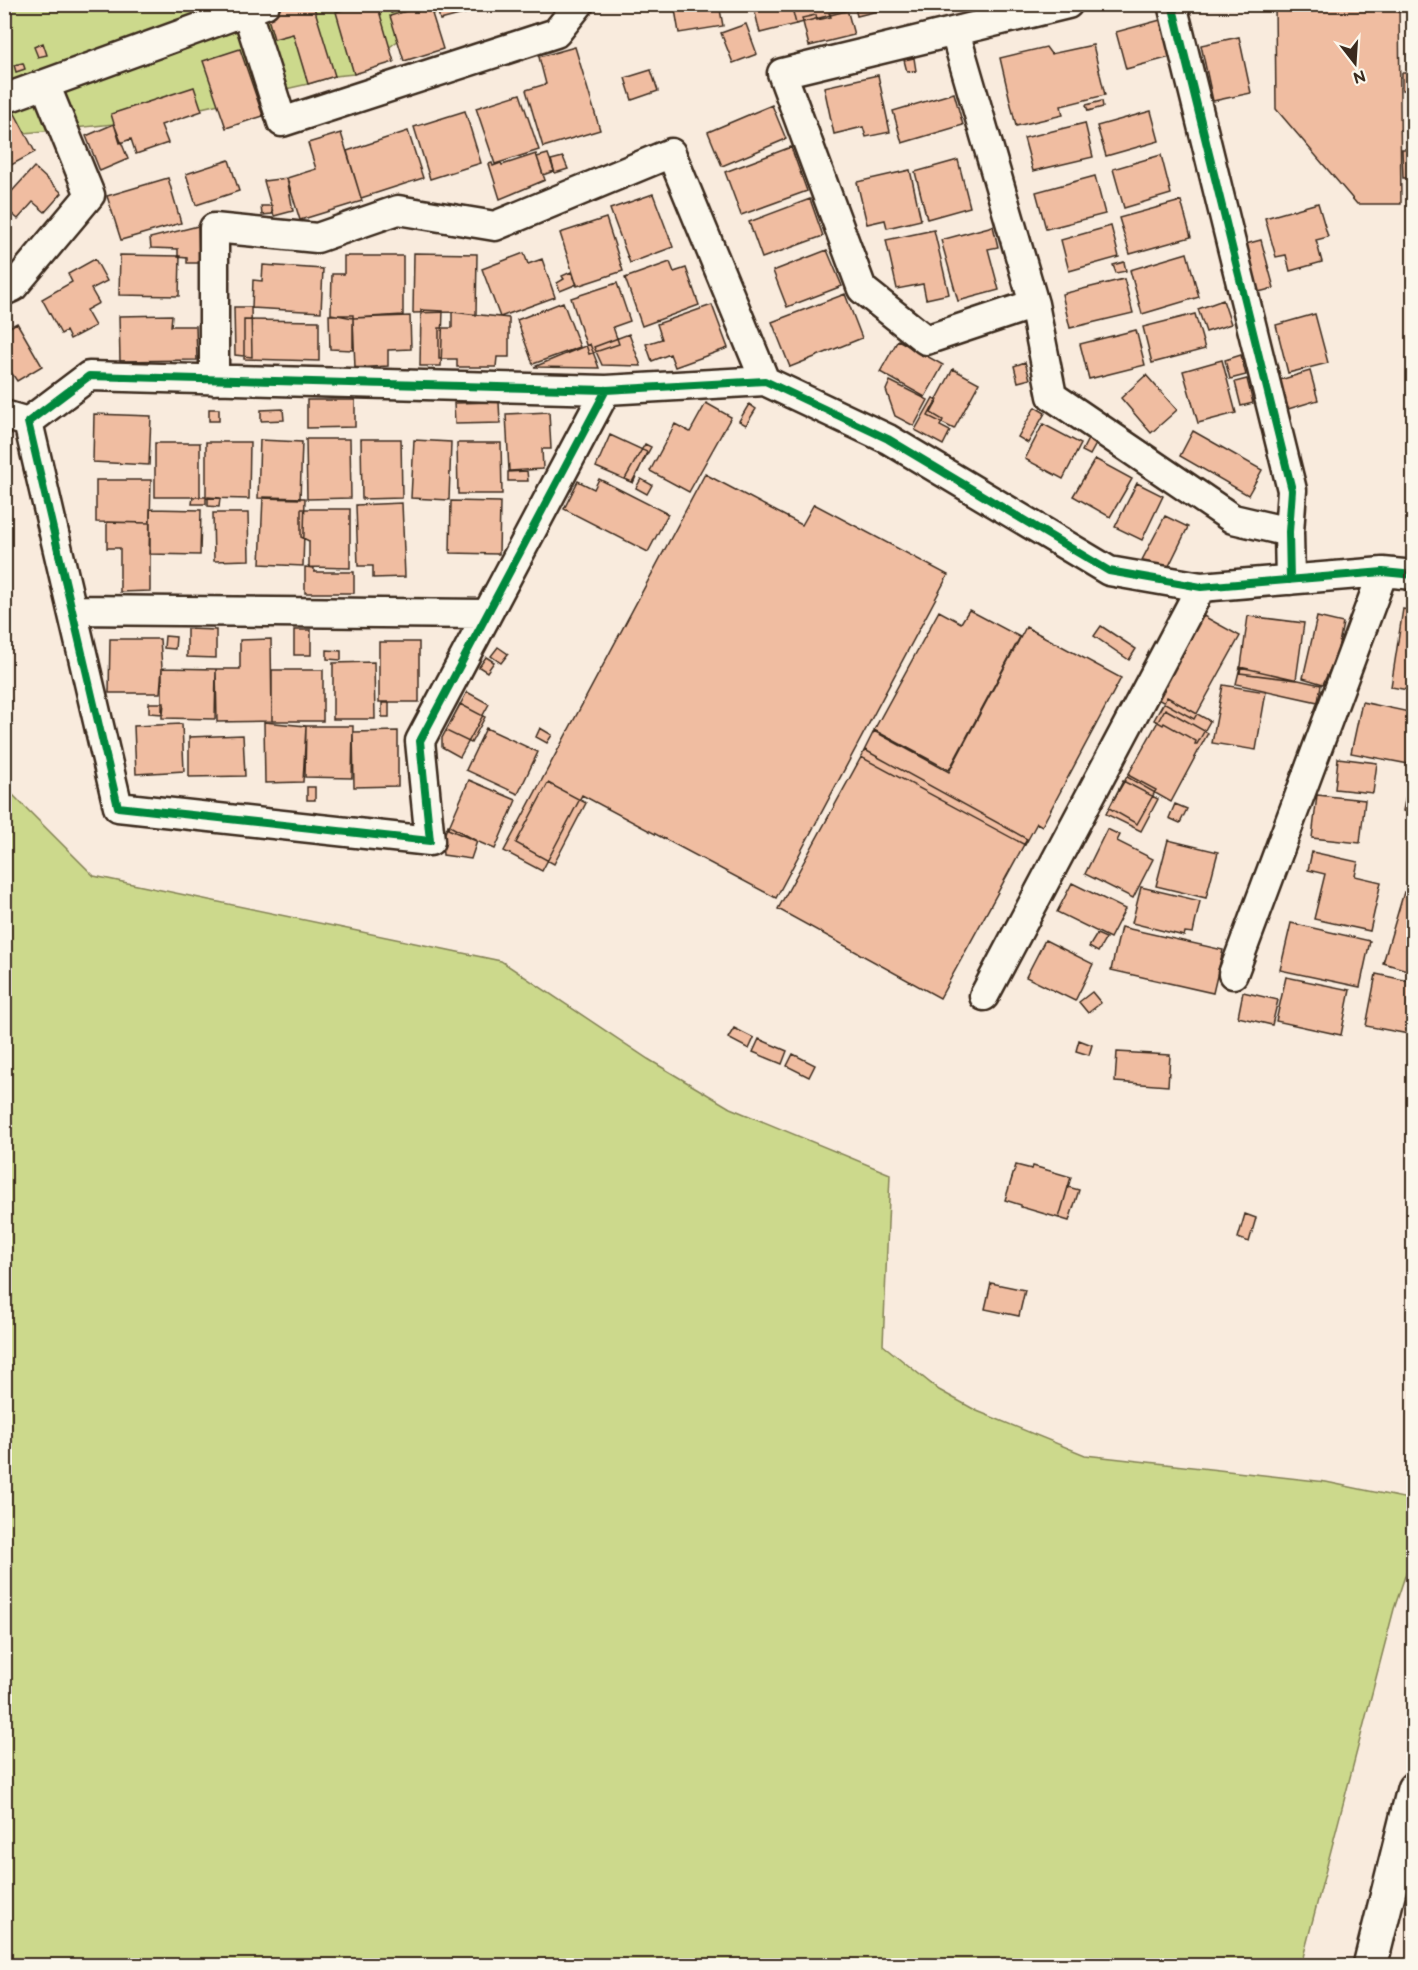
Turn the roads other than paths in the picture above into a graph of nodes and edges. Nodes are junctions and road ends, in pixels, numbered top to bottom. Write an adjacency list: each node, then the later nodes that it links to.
1 (579, 4): 4 (street)
2 (1068, 4): 5 (street)
3 (1172, 4): 14 (street)
4 (256, 8): 6 (street)
5 (955, 32): 9 (street); 9 (street)
6 (45, 84): 7 (street); 8 (street)
7 (4, 99)
8 (4, 291)
9 (1034, 304): 14 (street)
10 (214, 380): 11 (street); 12 (street); 13 (street)
11 (765, 381): 12 (street); 18 (street)
12 (606, 390): 20 (street)
13 (16, 419): 19 (street)
14 (1289, 532): 17 (street)
15 (1383, 572): 16 (street); 17 (street); 21 (street)
16 (1413, 575)
17 (1290, 580): 18 (street)
18 (1201, 587): 22 (street)
19 (72, 610): 20 (street); 20 (street)
20 (486, 614)
21 (1233, 974)
22 (984, 996)
23 (1413, 1789): 24 (main road)
24 (1370, 1965)

